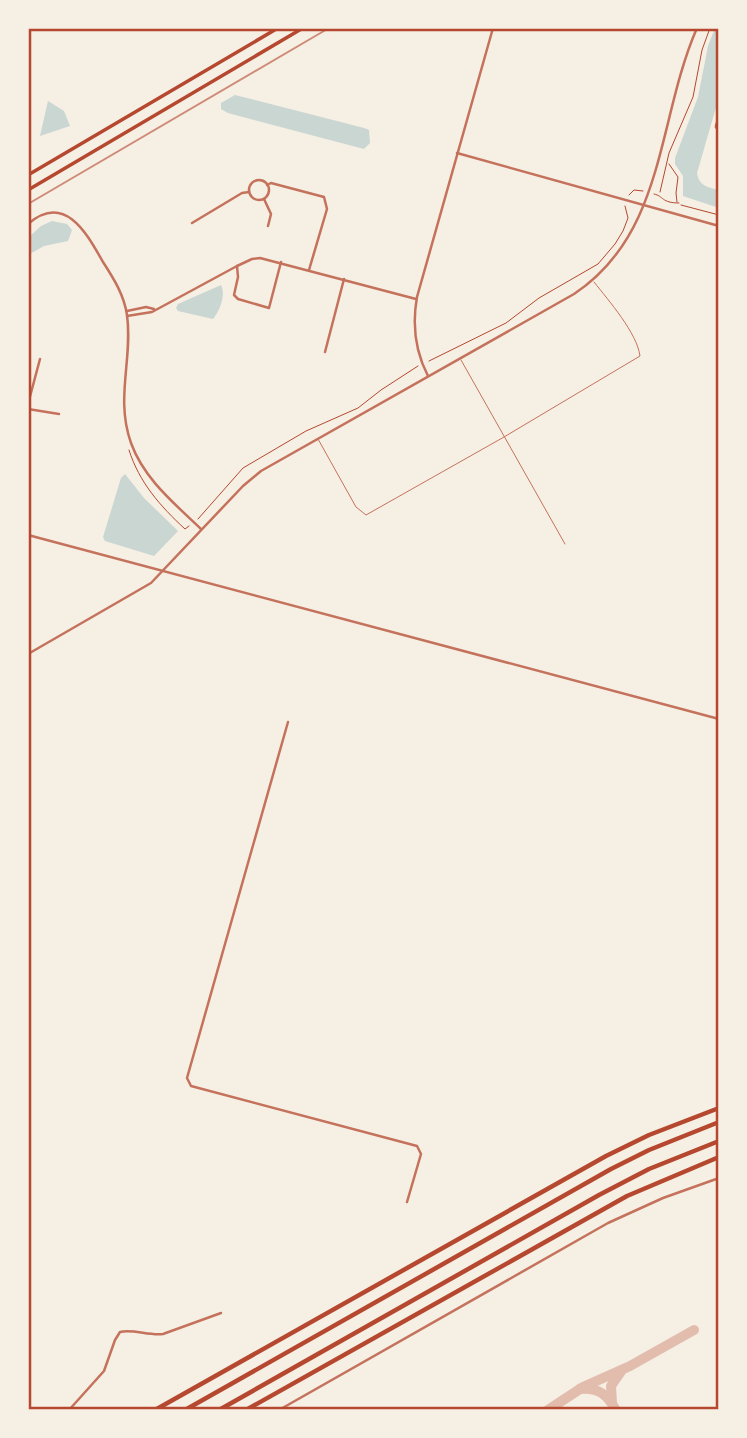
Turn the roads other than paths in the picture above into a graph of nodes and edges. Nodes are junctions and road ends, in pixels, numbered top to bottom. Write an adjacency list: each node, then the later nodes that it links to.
1 (278, 28): 6 (main road)
2 (303, 28): 8 (main road)
3 (493, 28): 5 (street)
4 (697, 28): 11 (street)
5 (457, 153): 11 (street); 21 (street)
6 (28, 175)
7 (267, 185): 9 (street); 10 (street); 18 (street)
8 (28, 190)
9 (249, 192): 10 (street); 12 (street)
10 (264, 198): 14 (street)
11 (645, 205): 15 (street); 20 (street)
12 (192, 223)
13 (28, 224): 23 (street)
14 (268, 226)
15 (719, 226)
16 (281, 262): 17 (street); 17 (street); 18 (street)
17 (237, 266): 22 (street)
18 (309, 270): 19 (street)
19 (344, 279): 21 (street); 25 (street)
20 (593, 280): 26 (street); 31 (lane)
21 (416, 299): 28 (street)
22 (154, 309): 23 (street); 24 (street)
23 (127, 311): 24 (street)
24 (127, 316): 33 (street)
25 (325, 352)
26 (460, 358): 28 (street); 31 (lane)
27 (40, 359): 29 (street)
28 (428, 376): 32 (street)
29 (28, 407): 30 (street)
30 (60, 414)
31 (505, 437): 32 (lane); 35 (lane)
32 (318, 439): 33 (street)
33 (202, 530): 36 (street)
34 (28, 535): 36 (street)
35 (565, 544)
36 (165, 571): 37 (street); 38 (street)
37 (28, 654)
38 (719, 719)
39 (288, 722): 45 (street)
40 (719, 1108): 48 (highway)
41 (719, 1122): 49 (highway)
42 (719, 1141): 50 (highway)
43 (719, 1157): 51 (highway)
44 (719, 1178): 52 (street)
45 (407, 1202)
46 (221, 1313): 47 (street)
47 (69, 1410)
48 (155, 1410)
49 (185, 1410)
50 (219, 1410)
51 (246, 1410)
52 (279, 1410)

